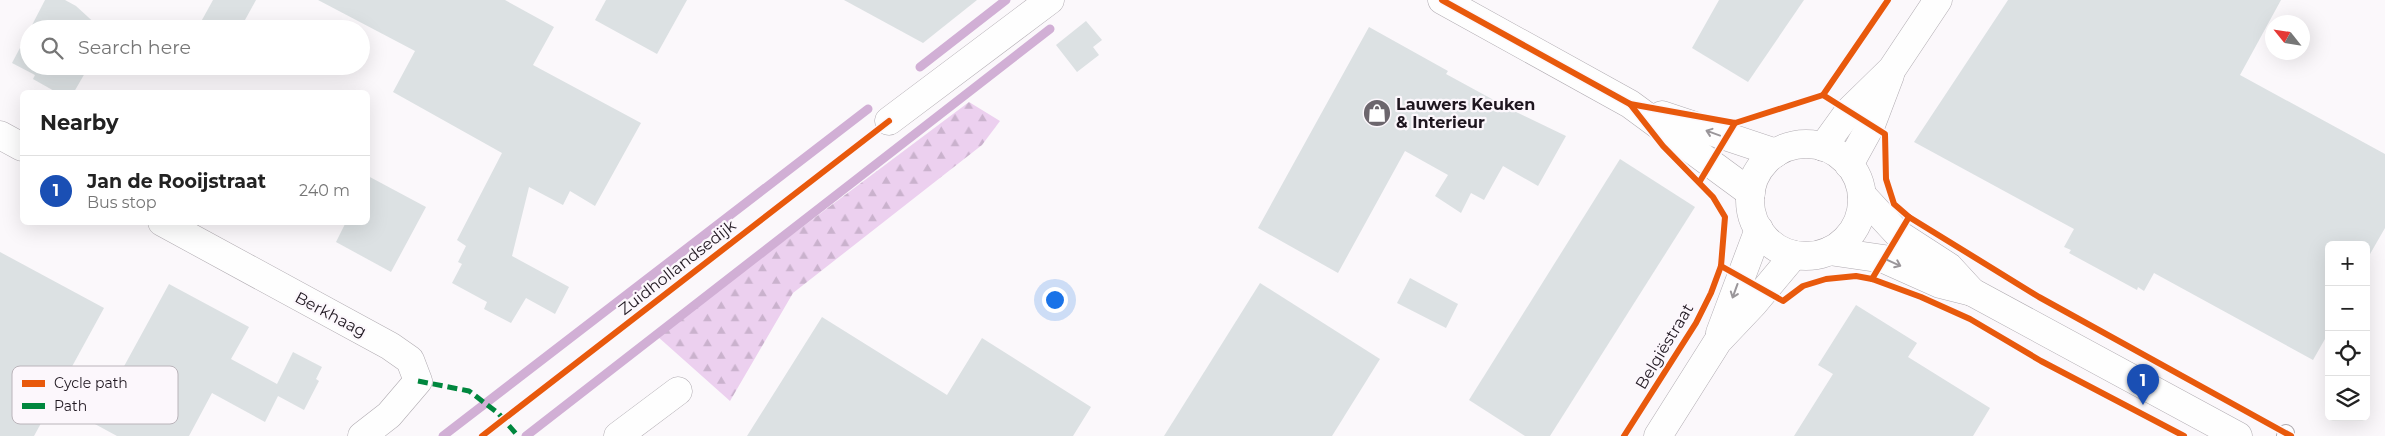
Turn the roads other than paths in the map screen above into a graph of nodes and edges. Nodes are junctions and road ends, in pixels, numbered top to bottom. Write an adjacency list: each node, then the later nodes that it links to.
1 (1050, 0): 6 (street)
2 (1442, 0): 5 (street)
3 (1938, 0): 4 (street)
4 (1892, 69): 9 (street); 11 (street)
5 (1630, 104): 10 (street, one-way to 5); 12 (street)
6 (889, 121)
7 (0, 135): 8 (street)
8 (20, 146)
9 (1823, 147): 10 (street); 11 (street)
10 (1776, 153): 12 (street)
11 (1849, 164): 13 (street)
12 (1751, 193): 15 (street)
13 (1862, 195): 16 (street); 18 (street)
14 (168, 225): 21 (street, Berkhaag)
15 (1759, 229): 17 (street); 19 (street, one-way to 19)
16 (1829, 251): 17 (street); 18 (street, one-way to 18)
17 (1794, 255): 19 (street)
18 (1972, 292): 24 (street)
19 (1718, 341): 23 (street)
20 (678, 391): 22 (street)
21 (362, 436)
22 (618, 436)
23 (1658, 436)
24 (2238, 436)

